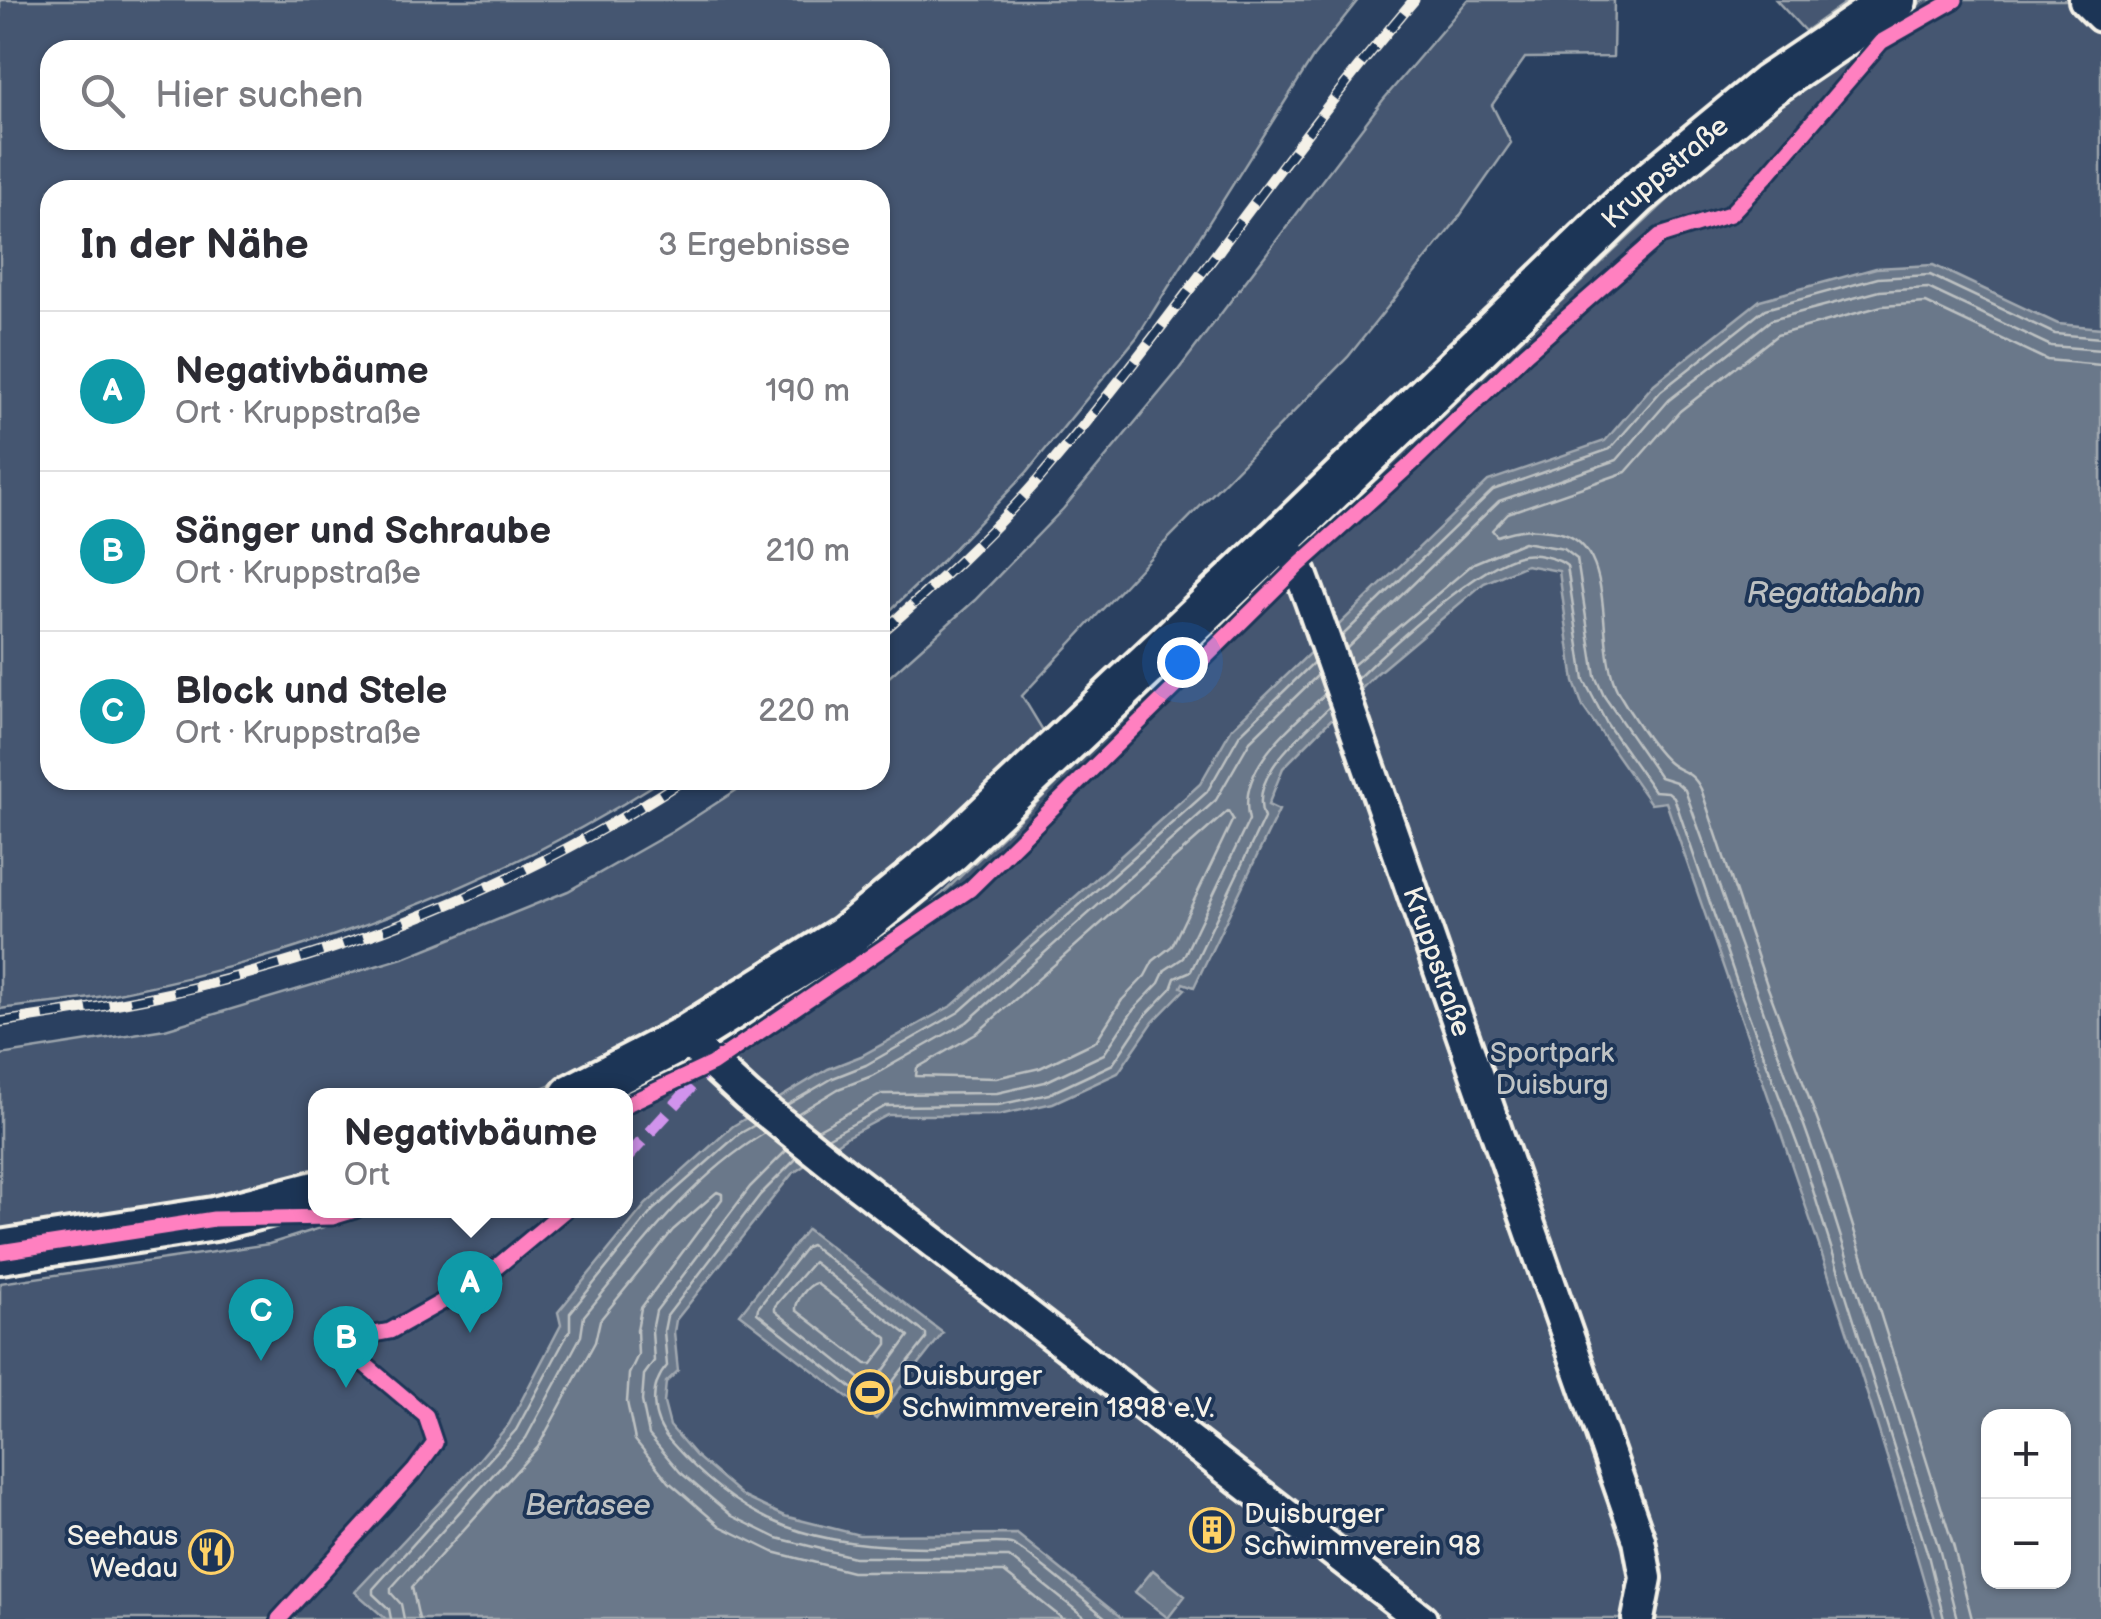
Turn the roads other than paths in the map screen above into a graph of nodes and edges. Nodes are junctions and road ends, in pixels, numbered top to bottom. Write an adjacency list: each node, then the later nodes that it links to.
1 (1894, 0): 4 (street, Kruppstraße)
2 (2084, 0): 3 (street)
3 (2101, 16)
4 (1281, 538): 5 (street, Kruppstraße); 10 (street, Kruppstraße)
5 (684, 1038): 6 (street, Kruppstraße); 9 (street)
6 (587, 1088)
7 (308, 1195): 8 (street)
8 (0, 1252)
9 (1420, 1619)
10 (1638, 1619)

